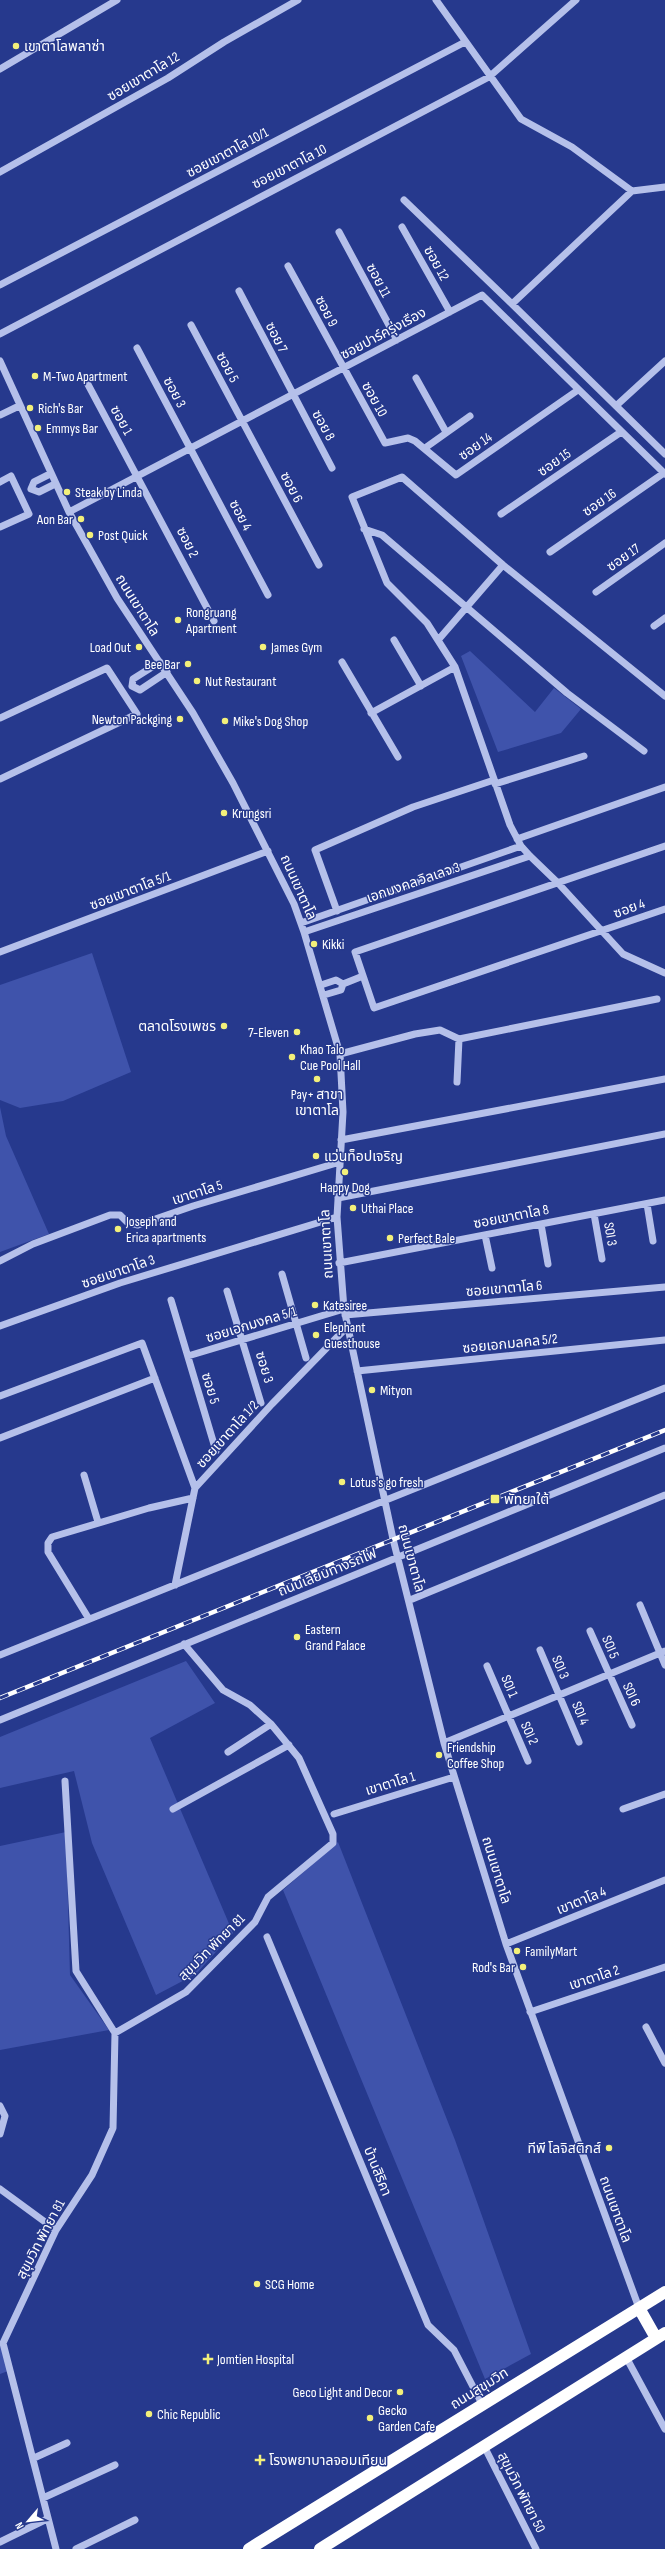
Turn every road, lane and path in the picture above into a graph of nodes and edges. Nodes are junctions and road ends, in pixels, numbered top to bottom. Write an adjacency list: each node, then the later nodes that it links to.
1 (117, 0): 6 (street)
2 (298, 0): 8 (street, ซอยเขาตาโล 12)
3 (436, 0): 5 (street)
4 (576, 0): 7 (street, ซอยเขาตาโล 10)
5 (465, 42): 7 (street); 15 (street, ซอยเขาตาโล 10/1)
6 (0, 69)
7 (490, 77): 10 (street); 20 (street, ซอยเขาตาโล 10)
8 (0, 172)
9 (665, 187): 10 (street)
10 (632, 191): 17 (street)
11 (404, 200): 17 (street)
12 (402, 227): 18 (street, ซอย 12)
13 (339, 232): 21 (street, ซอย 11)
14 (288, 266): 25 (street, ซอย 9)
15 (0, 285)
16 (239, 291): 29 (street, ซอย 7)
17 (512, 304): 30 (street)
18 (450, 312): 21 (street, ซอยปาร์ครุ่งเรือง); 28 (street, ซอยปาร์ครุ่งเรือง)
19 (191, 325): 34 (street, ซอย 5)
20 (0, 334)
21 (396, 340): 25 (street, ซอยปาร์ครุ่งเรือง)
22 (137, 348): 38 (street, ซอย 3)
23 (0, 361): 31 (street, ถนนเขาตาโล)
24 (665, 361): 30 (street)
25 (343, 368): 29 (street, ซอยปาร์ครุ่งเรือง); 37 (street, ซอย 10)
26 (84, 377): 44 (street, ซอย 1)
27 (416, 378): 35 (street)
28 (578, 390): 36 (street, ซอยปาร์ครุ่งเรือง); 39 (street, ซอย 14)
29 (292, 395): 34 (street, ซอยปาร์ครุ่งเรือง); 41 (street, ซอย 8)
30 (617, 405): 40 (street)
31 (19, 406): 32 (street); 42 (street, ถนนเขาตาโล)
32 (0, 414)
33 (470, 416): 35 (street)
34 (242, 421): 38 (street, ซอยปาร์ครุ่งเรือง); 55 (street, ซอย 6)
35 (446, 432): 39 (street)
36 (622, 432): 43 (street, ซอยปาร์ครุ่งเรือง); 50 (street, ซอย 15)
37 (385, 443): 39 (street, ซอย 14)
38 (190, 448): 44 (street, ซอยปาร์ครุ่งเรือง); 58 (street, ซอย 4)
39 (425, 448)
40 (665, 454)
41 (332, 468)
42 (50, 474): 46 (street, ถนนเขาตาโล); 47 (street)
43 (664, 474): 54 (street, ซอย 16)
44 (138, 476): 49 (street, ซอยปาร์ครุ่งเรือง); 61 (street, ซอย 2)
45 (0, 482): 48 (street)
46 (55, 484): 47 (street); 49 (street, ถนนเขาตาโล)
47 (31, 489): 48 (street)
48 (20, 495): 51 (street)
49 (69, 512): 65 (street, ถนนเขาตาโล)
50 (502, 514)
51 (0, 527)
52 (364, 529): 56 (street); 59 (street); 63 (street)
53 (665, 542): 57 (street, ซอย 17)
54 (550, 552)
55 (319, 565)
56 (503, 565): 59 (street); 72 (street)
57 (596, 592)
58 (268, 595)
59 (466, 609): 63 (street); 75 (street)
60 (665, 618): 62 (street)
61 (214, 621)
62 (654, 626)
63 (439, 639): 67 (street)
64 (394, 640): 70 (street)
65 (160, 662): 68 (street, ถนนเขาตาโล); 69 (street)
66 (342, 662): 73 (street)
67 (455, 667): 70 (street); 79 (street)
68 (167, 672): 69 (street); 84 (street, ถนนเขาตาโล)
69 (132, 686): 71 (street)
70 (421, 686): 73 (street)
71 (123, 692): 74 (street); 78 (street)
72 (665, 696)
73 (371, 712): 77 (street)
74 (0, 718)
75 (644, 751)
76 (584, 756): 79 (street)
77 (398, 757)
78 (0, 778)
79 (495, 782): 81 (street); 88 (street)
80 (665, 787): 81 (street)
81 (517, 839): 82 (street)
82 (521, 846): 85 (street); 88 (street, เอกมงคล วิลเลจ 3)
83 (665, 846): 86 (street)
84 (268, 852): 89 (street, ถนนเขาตาโล); 92 (street, ซอยเขาตาโล 5/1)
85 (530, 856): 86 (street); 90 (street, เอกมงคล วิลเลจ 3)
86 (558, 882): 91 (street); 94 (street)
87 (665, 909): 91 (street, ซอย 4)
88 (337, 911): 89 (street, เอกมงคล วิลเลจ 3)
89 (301, 924): 90 (street, ถนนเขาตาโล)
90 (304, 932): 96 (street, ถนนเขาตาโล)
91 (602, 932): 93 (street); 94 (street, ซอย 4)
92 (0, 952)
93 (663, 971)
94 (363, 976): 95 (street)
95 (343, 984): 96 (street); 97 (street)
96 (321, 985): 97 (street, ถนนเขาตาโล)
97 (324, 996): 100 (street, ถนนเขาตาโล)
98 (657, 999): 99 (street)
99 (458, 1039): 100 (street); 102 (street)
100 (340, 1054): 104 (street, ถนนเขาตาโล)
101 (665, 1079): 104 (street)
102 (458, 1082)
103 (665, 1134): 106 (street)
104 (341, 1140): 105 (street, ถนนเขาตาโล)
105 (340, 1162): 106 (street, ถนนเขาตาโล); 115 (street, เขาตาโล 5)
106 (338, 1198): 110 (street, ถนนเขาตาโล)
107 (665, 1200): 108 (street, ซอยเขาตาโล 8)
108 (647, 1204): 109 (street, ซอยเขาตาโล 8); 113 (street)
109 (594, 1214): 111 (street, ซอยเขาตาโล 8); 114 (street, SOI 3)
110 (337, 1217): 116 (street, ถนนเขาตาโล); 125 (street, ซอยเขาตาโล 3)
111 (541, 1224): 112 (street, ซอยเขาตาโล 8); 117 (street)
112 (485, 1235): 116 (street, ซอยเขาตาโล 8); 118 (street)
113 (653, 1241)
114 (602, 1260)
115 (0, 1261)
116 (339, 1263): 123 (street, ถนนเขาตาโล)
117 (548, 1264)
118 (492, 1268)
119 (282, 1274): 124 (street)
120 (665, 1286): 123 (street, ซอยเขาตาโล 6)
121 (228, 1291): 127 (street)
122 (171, 1300): 129 (street)
123 (345, 1312): 124 (street, ซอยเอกมงคล 5/1); 126 (street, ถนนเขาตาโล)
124 (296, 1323): 127 (street, ซอยเอกมงคล 5/1); 130 (street)
125 (0, 1326)
126 (347, 1327): 131 (street, ถนนเขาตาโล); 140 (street, ซอยเขาตาโล 1/2)
127 (243, 1340): 129 (street, ซอยเอกมงคล 5/1); 135 (street, ซอย 3)
128 (665, 1340): 131 (street, ซอยเอกมลคล 5/2)
129 (188, 1356): 138 (street, ซอย 5)
130 (306, 1358)
131 (357, 1371): 143 (street, ถนนเขาตาโล)
132 (155, 1378): 134 (street); 136 (street); 140 (street)
133 (665, 1388): 143 (street)
134 (0, 1396)
135 (262, 1403)
136 (0, 1438)
137 (665, 1448): 145 (street, ถนนเลียบทางรถไฟ)
138 (216, 1451)
139 (84, 1475): 144 (street)
140 (195, 1488): 142 (street, ซอยเขาตาโล 1/2)
141 (665, 1495): 147 (street)
142 (193, 1498): 144 (street); 146 (street, ซอยเขาตาโล 1/2)
143 (384, 1499): 145 (street, ถนนเขาตาโล); 146 (street)
144 (98, 1522): 149 (street)
145 (398, 1557): 147 (street, ถนนเขาตาโล); 151 (street, ถนนเลียบทางรถไฟ)
146 (175, 1585): 149 (street)
147 (410, 1600): 164 (street, ถนนเขาตาโล)
148 (640, 1605): 153 (street)
149 (89, 1619): 154 (street)
150 (590, 1631): 157 (street, SOI 5)
151 (184, 1644): 160 (street, ถนนเลียบทางรถไฟ); 161 (street, สุขุมวิท พัทยา 81)
152 (540, 1650): 158 (street, SOI 3)
153 (662, 1652): 155 (street); 157 (street)
154 (0, 1655)
155 (665, 1665)
156 (487, 1666): 159 (street, SOI 1)
157 (609, 1674): 158 (street); 162 (street, SOI 6)
158 (559, 1695): 159 (street); 163 (street, SOI 4)
159 (508, 1716): 164 (street); 167 (street, SOI 2)
160 (0, 1720)
161 (271, 1724): 165 (street, สุขุมวิท พัทยา 81); 166 (street)
162 (632, 1725)
163 (579, 1742)
164 (444, 1743): 168 (street, ถนนเขาตาโล)
165 (289, 1745): 171 (street); 180 (street, สุขุมวิท พัทยา 81)
166 (228, 1752)
167 (528, 1761)
168 (454, 1777): 173 (street, เขาตาโล 1); 176 (street, ถนนเขาตาโล)
169 (65, 1781): 180 (street)
170 (665, 1794): 172 (street)
171 (173, 1809)
172 (622, 1810)
173 (334, 1814)
174 (665, 1880): 176 (street, เขาตาโล 4)
175 (267, 1937): 190 (street, บ้านสิริคา)
176 (506, 1944): 178 (street, ถนนเขาตาโล)
177 (665, 1967): 178 (street, เขาตาโล 2)
178 (530, 2012): 187 (street, ถนนเขาตาโล)
179 (646, 2028): 181 (street)
180 (115, 2033): 185 (street, สุขุมวิท พัทยา 81)
181 (665, 2063)
182 (0, 2106): 183 (street)
183 (0, 2134)
184 (0, 2189): 185 (street)
185 (56, 2230): 194 (street, สุขุมวิท พัทยา 81)
186 (665, 2292): 187 (highway, ถนนสุขุมวิท)
187 (639, 2308): 188 (highway); 190 (highway, ถนนสุขุมวิท)
188 (661, 2336): 189 (highway)
189 (626, 2357): 191 (street); 193 (highway)
190 (482, 2404): 202 (highway, ถนนสุขุมวิท)
191 (665, 2429)
192 (67, 2443): 194 (street)
193 (484, 2446): 203 (highway); 204 (street, สุขุมวิท พัทยา 50)
194 (34, 2458): 196 (street, สุขุมวิท พัทยา 81)
195 (115, 2465): 196 (street)
196 (43, 2498): 197 (street, สุขุมวิท พัทยา 81)
197 (48, 2519): 199 (street); 200 (street, สุขุมวิท พัทยา 81)
198 (135, 2520): 201 (street)
199 (0, 2542)
200 (56, 2549)
201 (76, 2549)
202 (249, 2549)
203 (320, 2549)
204 (536, 2549)

